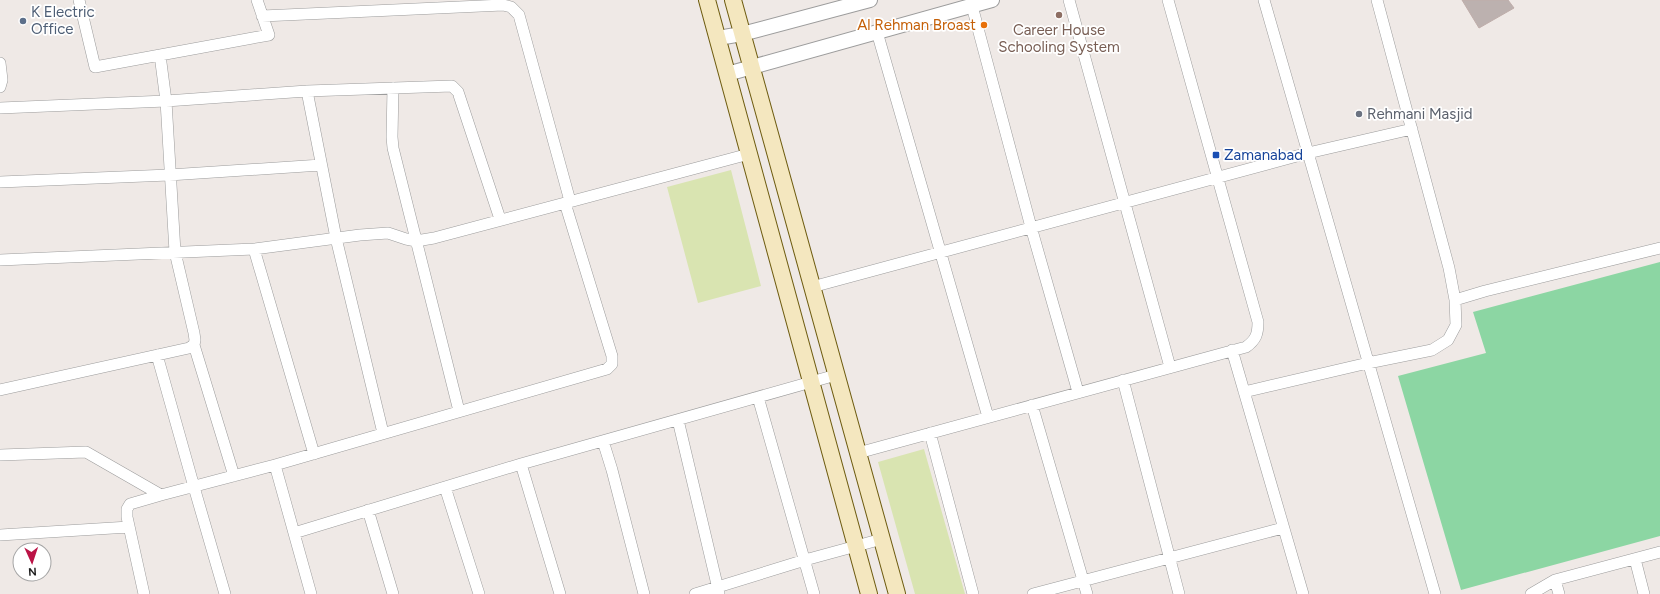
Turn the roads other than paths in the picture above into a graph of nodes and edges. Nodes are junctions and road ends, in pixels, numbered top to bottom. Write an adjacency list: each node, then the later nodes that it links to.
1 (79, 0): 16 (street)
2 (257, 0): 12 (street)
3 (707, 0): 15 (main road)
4 (733, 0): 14 (main road)
5 (870, 0): 14 (street)
6 (992, 0): 11 (street)
7 (1069, 0): 33 (street)
8 (1168, 0): 30 (street)
9 (1264, 0): 26 (street)
10 (1377, 0): 25 (street)
11 (972, 6): 13 (street); 35 (street)
12 (262, 16): 16 (street); 32 (street)
13 (877, 32): 18 (street); 41 (street)
14 (742, 34): 15 (street); 18 (main road)
15 (718, 38): 19 (main road)
16 (160, 55): 23 (street)
17 (0, 63): 20 (street)
18 (751, 68): 19 (street); 43 (main road)
19 (727, 74): 27 (main road)
20 (1, 82)
21 (393, 88): 22 (street); 34 (street); 37 (street)
22 (307, 91): 23 (street); 28 (street)
23 (166, 101): 24 (street); 29 (street)
24 (0, 108)
25 (1412, 129): 26 (street); 44 (street)
26 (1308, 153): 30 (street); 48 (street)
27 (749, 154): 32 (street); 52 (main road)
28 (321, 165): 29 (street); 36 (street)
29 (169, 175): 31 (street); 40 (street)
30 (1218, 178): 33 (street); 46 (street)
31 (0, 182)
32 (568, 202): 34 (street); 58 (street)
33 (1124, 203): 35 (street); 49 (street)
34 (500, 220): 37 (street)
35 (1031, 227): 41 (street); 54 (street)
36 (336, 238): 37 (street); 39 (street); 61 (street)
37 (416, 241): 58 (street)
38 (1660, 248): 44 (street)
39 (254, 249): 40 (street); 65 (street)
40 (175, 252): 42 (street); 45 (street)
41 (940, 253): 43 (street); 59 (street)
42 (0, 260)
43 (812, 287): 50 (main road)
44 (1455, 300): 48 (street)
45 (194, 345): 47 (street); 69 (street)
46 (1232, 350): 49 (street); 55 (street)
47 (157, 355): 53 (street); 70 (street)
48 (1368, 363): 55 (street); 103 (street)
49 (1170, 367): 51 (street)
50 (836, 375): 52 (street); 64 (main road)
51 (1123, 380): 54 (street); 81 (street)
52 (812, 382): 56 (street); 79 (main road)
53 (0, 390)
54 (1078, 392): 57 (street)
55 (1244, 392): 75 (street)
56 (758, 397): 60 (street); 83 (street)
57 (1032, 405): 59 (street); 85 (street)
58 (459, 411): 61 (street)
59 (988, 417): 62 (street)
60 (678, 420): 63 (street); 86 (street)
61 (383, 433): 65 (street)
62 (930, 433): 64 (street); 98 (street)
63 (603, 441): 67 (street); 93 (street)
64 (858, 453): 78 (main road)
65 (314, 454): 68 (street)
66 (0, 455): 72 (street)
67 (521, 464): 71 (street); 92 (street)
68 (276, 466): 69 (street); 76 (street)
69 (234, 476): 70 (street)
70 (194, 487): 72 (street); 88 (street)
71 (445, 487): 73 (street); 91 (street)
72 (161, 495): 74 (street)
73 (368, 510): 76 (street); 90 (street)
74 (129, 527): 77 (street); 87 (street)
75 (1283, 528): 81 (street); 102 (street)
76 (294, 533): 89 (street)
77 (0, 535)
78 (882, 539): 79 (street); 97 (main road)
79 (856, 546): 83 (street); 96 (main road)
80 (1660, 552): 82 (street)
81 (1169, 558): 85 (street); 101 (street)
82 (1635, 559): 84 (street); 106 (street)
83 (805, 560): 86 (street); 95 (street)
84 (1555, 580): 104 (street); 105 (street)
85 (1083, 581): 99 (street); 100 (street)
86 (718, 591): 94 (street)
87 (144, 594)
88 (226, 594)
89 (311, 594)
90 (393, 594)
91 (479, 594)
92 (560, 594)
93 (644, 594)
94 (695, 594)
95 (814, 594)
96 (869, 594)
97 (897, 594)
98 (973, 594)
99 (1033, 594)
100 (1087, 594)
101 (1179, 594)
102 (1303, 594)
103 (1435, 594)
104 (1531, 594)
105 (1559, 594)
106 (1644, 594)

